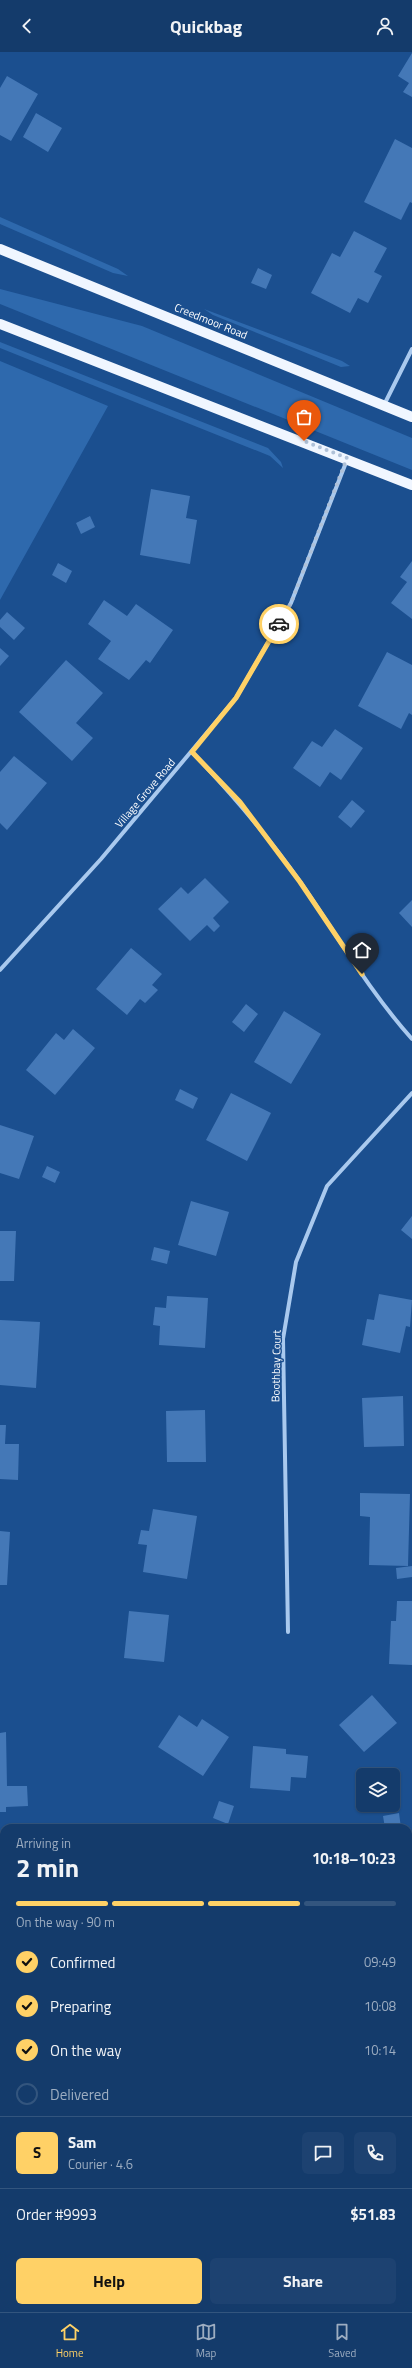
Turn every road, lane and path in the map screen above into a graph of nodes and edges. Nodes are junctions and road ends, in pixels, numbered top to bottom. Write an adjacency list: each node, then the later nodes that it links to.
1 (0, 249): 4 (main road, Creedmoor Road)
2 (0, 324): 6 (main road)
3 (412, 349): 4 (street)
4 (384, 406): 5 (main road, Creedmoor Road)
5 (412, 417)
6 (347, 458): 7 (main road); 8 (street, Village Grove Road)
7 (412, 485)
8 (192, 752): 9 (street, Village Grove Road); 10 (street)
9 (0, 970)
10 (412, 1039)
11 (412, 1093): 12 (street, Boothbay Court)
12 (288, 1632)

